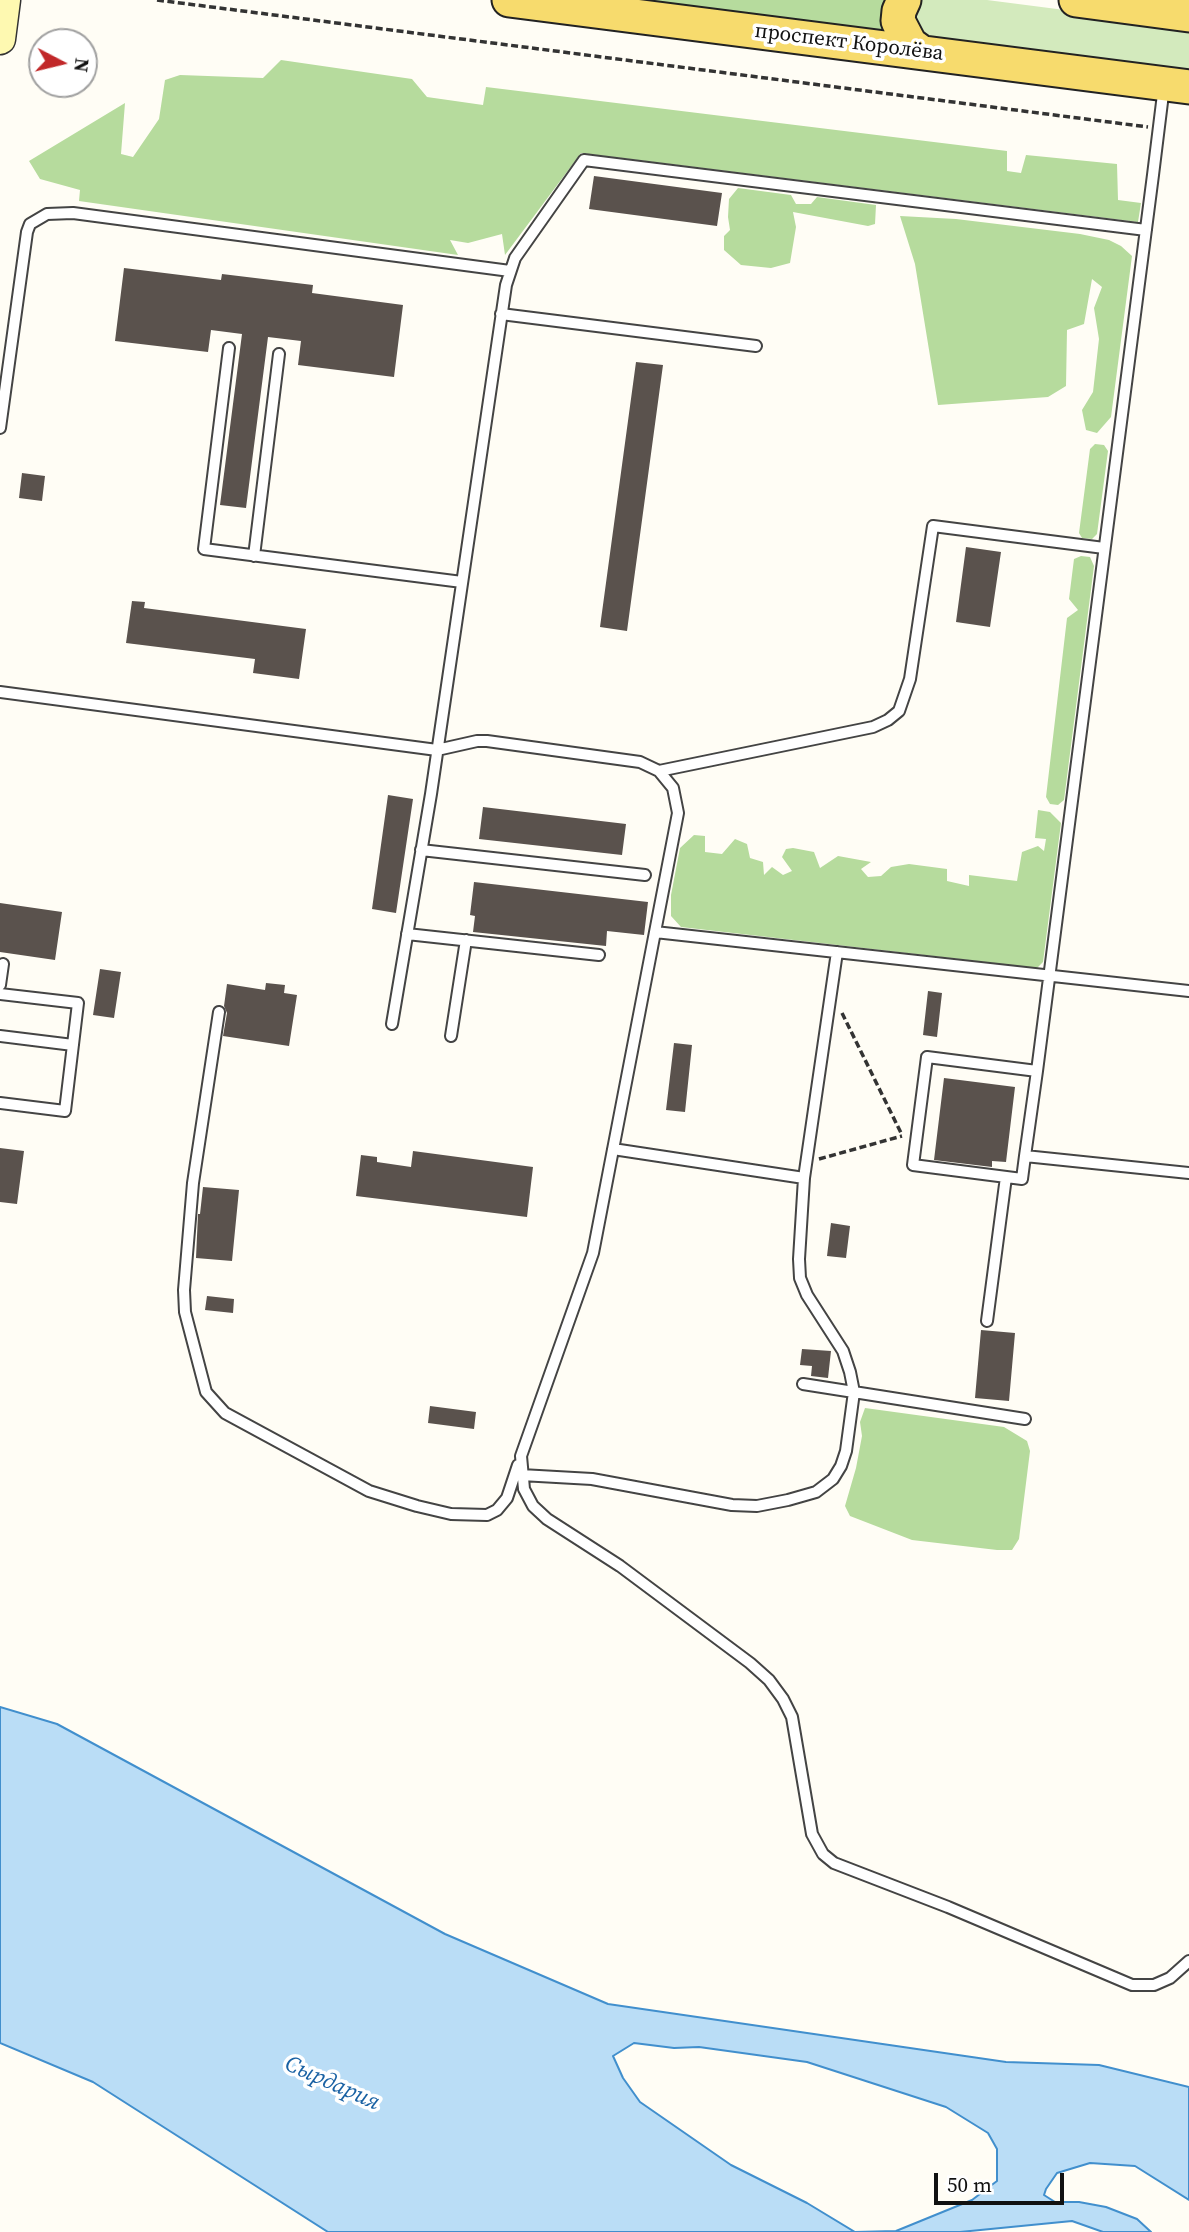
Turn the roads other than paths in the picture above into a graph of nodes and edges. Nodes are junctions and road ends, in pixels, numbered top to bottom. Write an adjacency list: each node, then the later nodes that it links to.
1 (5, 0): 6 (street)
2 (509, 0): 7 (main road, проспект Королёва)
3 (904, 0): 7 (main road)
4 (1076, 0): 5 (main road)
5 (1189, 15)
6 (0, 39)
7 (921, 52): 8 (main road, проспект Королёва)
8 (1177, 85): 9 (lane)
9 (1146, 230): 10 (lane); 16 (lane)
10 (510, 271): 11 (lane); 15 (lane)
11 (501, 314): 12 (lane); 18 (lane)
12 (756, 346)
13 (229, 348): 17 (lane)
14 (279, 354): 17 (lane)
15 (0, 428)
16 (1104, 548): 21 (lane); 30 (lane)
17 (254, 556): 18 (lane)
18 (462, 582): 20 (lane)
19 (0, 692): 20 (lane)
20 (437, 750): 21 (lane); 22 (lane)
21 (659, 771): 24 (lane)
22 (421, 850): 23 (lane); 25 (lane)
23 (645, 875)
24 (655, 932): 27 (lane); 41 (lane)
25 (407, 934): 26 (lane); 35 (lane)
26 (466, 940): 28 (lane); 37 (lane)
27 (836, 952): 30 (lane); 45 (lane)
28 (599, 955)
29 (3, 964): 31 (lane)
30 (1049, 975): 32 (lane); 39 (lane)
31 (0, 985)
32 (1189, 991)
33 (0, 994): 38 (lane)
34 (219, 1012): 50 (lane)
35 (392, 1024)
36 (0, 1036): 38 (lane)
37 (451, 1036)
38 (73, 1045): 40 (lane)
39 (1037, 1071): 42 (lane); 44 (lane)
40 (0, 1103)
41 (613, 1149): 45 (lane); 50 (lane)
42 (1025, 1156): 43 (lane); 44 (lane)
43 (1189, 1173)
44 (1006, 1177): 46 (lane)
45 (804, 1178): 48 (lane)
46 (987, 1321)
47 (803, 1384): 48 (lane)
48 (854, 1392): 49 (lane); 51 (lane)
49 (1025, 1419)
50 (521, 1456): 51 (lane)
51 (521, 1475): 52 (lane)
52 (1189, 1961)

